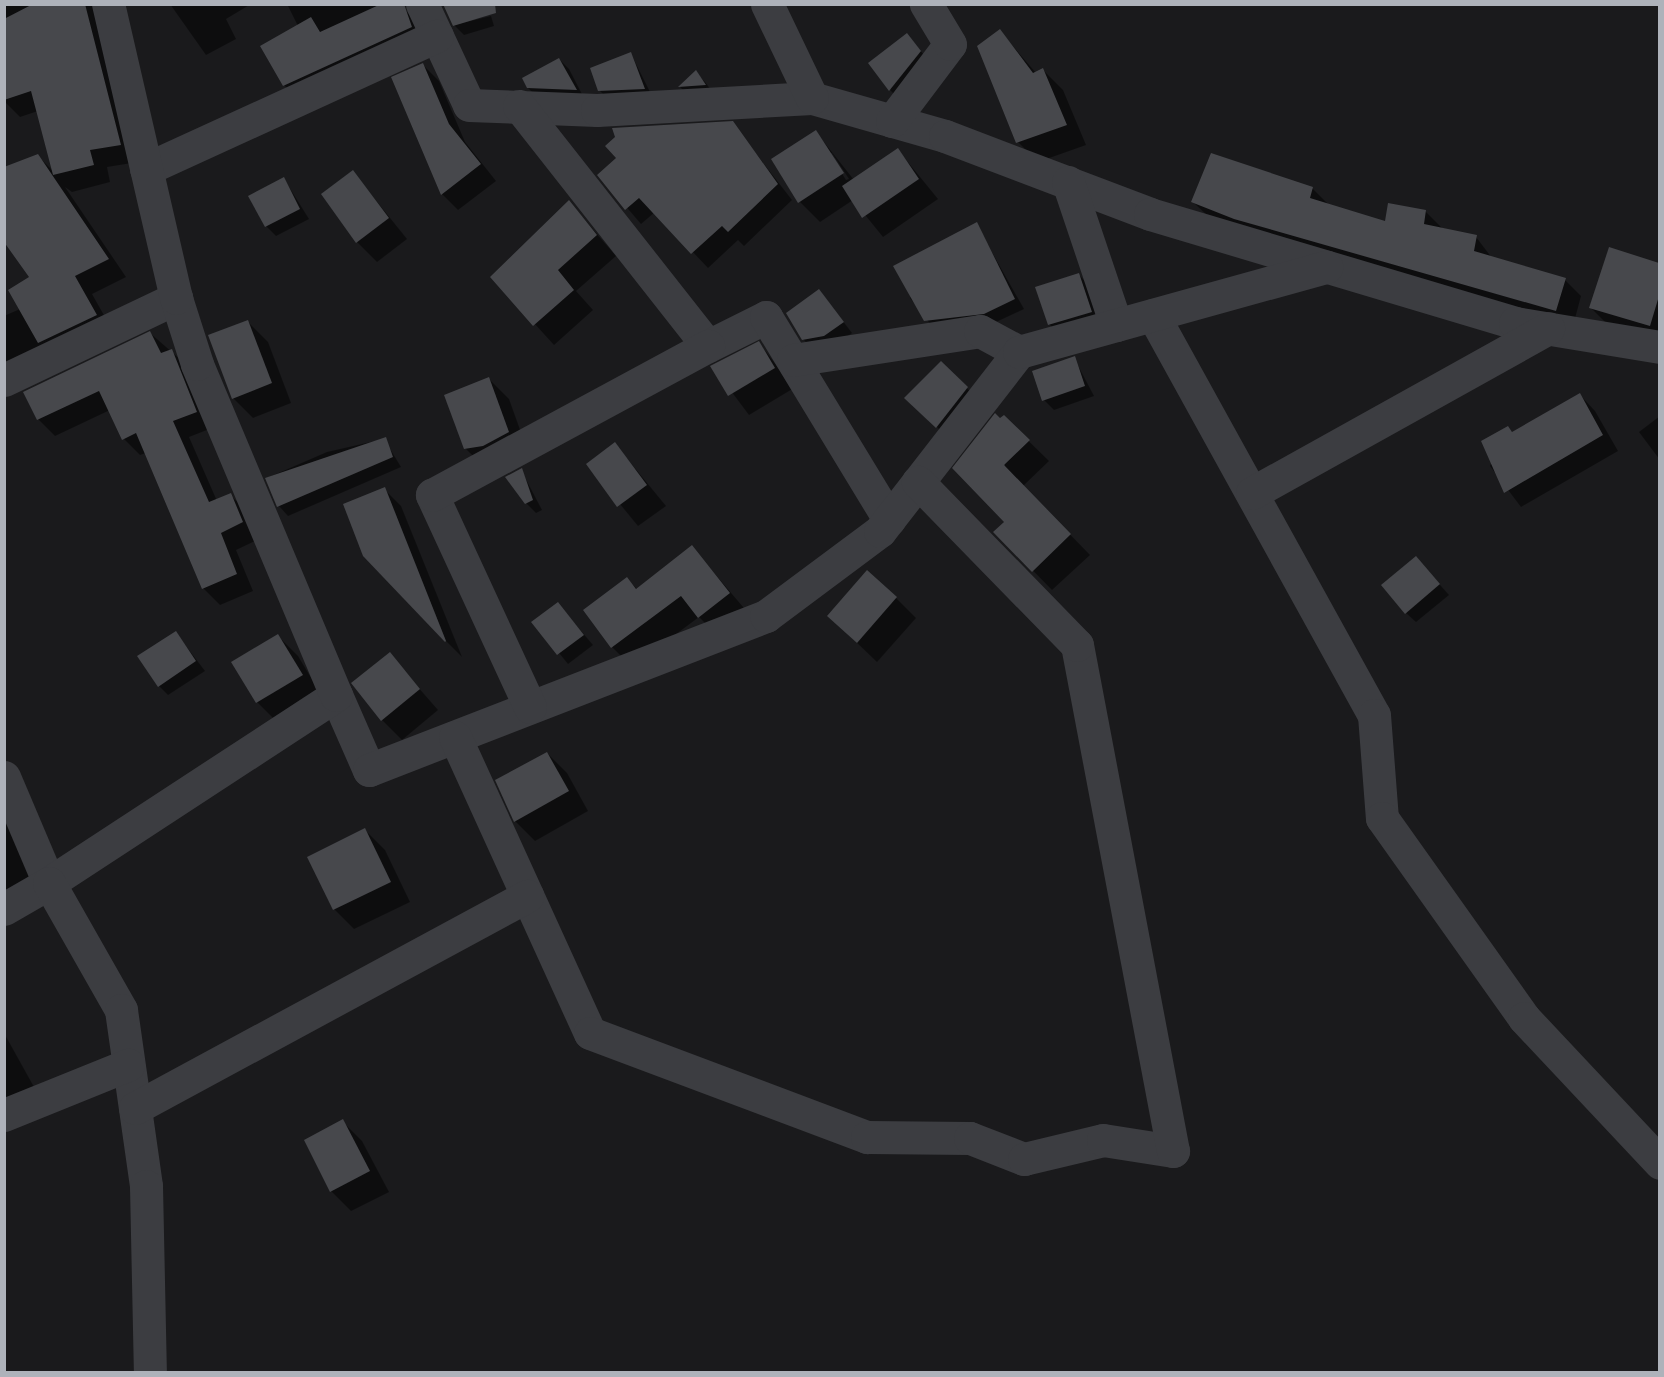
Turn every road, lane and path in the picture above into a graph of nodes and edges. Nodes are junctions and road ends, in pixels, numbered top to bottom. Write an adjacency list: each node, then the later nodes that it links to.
1 (108, 4): 9 (street)
2 (422, 4): 5 (street)
3 (766, 4): 6 (street)
4 (926, 4): 8 (street)
5 (437, 36): 7 (street); 9 (street)
6 (812, 98): 7 (street); 8 (street)
7 (519, 106): 16 (street)
8 (892, 121): 10 (street)
9 (146, 170): 12 (street)
10 (1068, 182): 11 (street); 14 (street)
11 (1326, 267): 13 (street); 15 (street)
12 (176, 298): 20 (street); 24 (street)
13 (1153, 315): 14 (street); 22 (street)
14 (1116, 326): 18 (street)
15 (1548, 328): 17 (street); 22 (street)
16 (708, 346): 19 (street); 25 (street)
17 (1659, 347)
18 (1019, 352): 19 (street); 21 (street)
19 (794, 360): 23 (street)
20 (4, 380)
21 (918, 482): 23 (street); 29 (street)
22 (1252, 493): 34 (street)
23 (889, 519): 25 (street)
24 (336, 695): 26 (street); 28 (street)
25 (531, 707): 26 (street)
26 (455, 737): 29 (street)
27 (4, 777): 28 (street)
28 (49, 883): 30 (street); 31 (street)
29 (527, 896): 32 (street)
30 (4, 909)
31 (128, 1065): 32 (street); 33 (street)
32 (135, 1108): 35 (street)
33 (4, 1115)
34 (1659, 1163)
35 (150, 1372)

